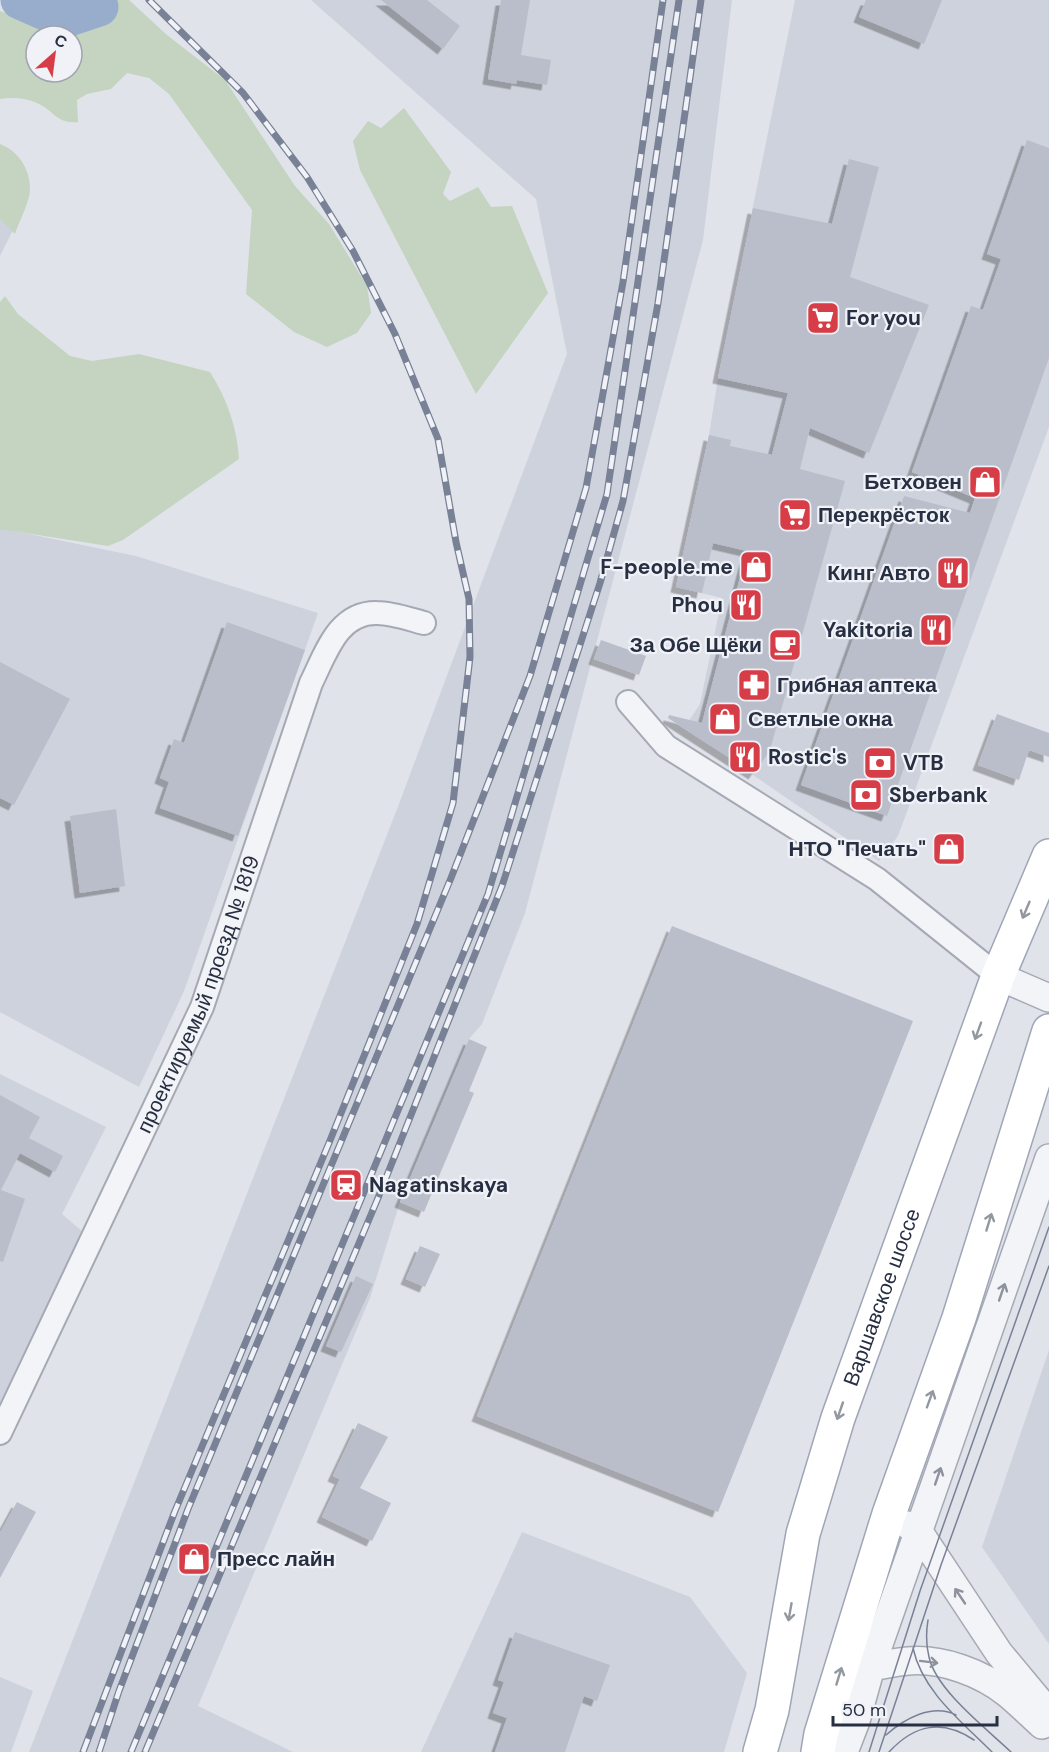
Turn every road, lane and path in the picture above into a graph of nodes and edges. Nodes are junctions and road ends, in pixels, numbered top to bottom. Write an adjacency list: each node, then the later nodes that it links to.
1 (423, 622): 8 (street, проектируемый проезд № 1819)
2 (628, 702): 4 (street)
3 (1049, 856): 4 (main road, Варшавское шоссе, one-way to 4)
4 (998, 976): 5 (street); 14 (main road, Варшавское шоссе, one-way to 14)
5 (1049, 998)
6 (1049, 1031): 9 (main road, one-way to 6)
7 (1049, 1158): 10 (street, one-way to 7)
8 (0, 1433)
9 (889, 1514): 10 (street); 15 (main road, one-way to 9)
10 (919, 1532): 11 (street); 12 (street, one-way to 10)
11 (871, 1667): 13 (street, one-way to 13); 16 (street)
12 (1049, 1713)
13 (1049, 1731)
14 (760, 1752)
15 (818, 1752)
16 (844, 1752)

